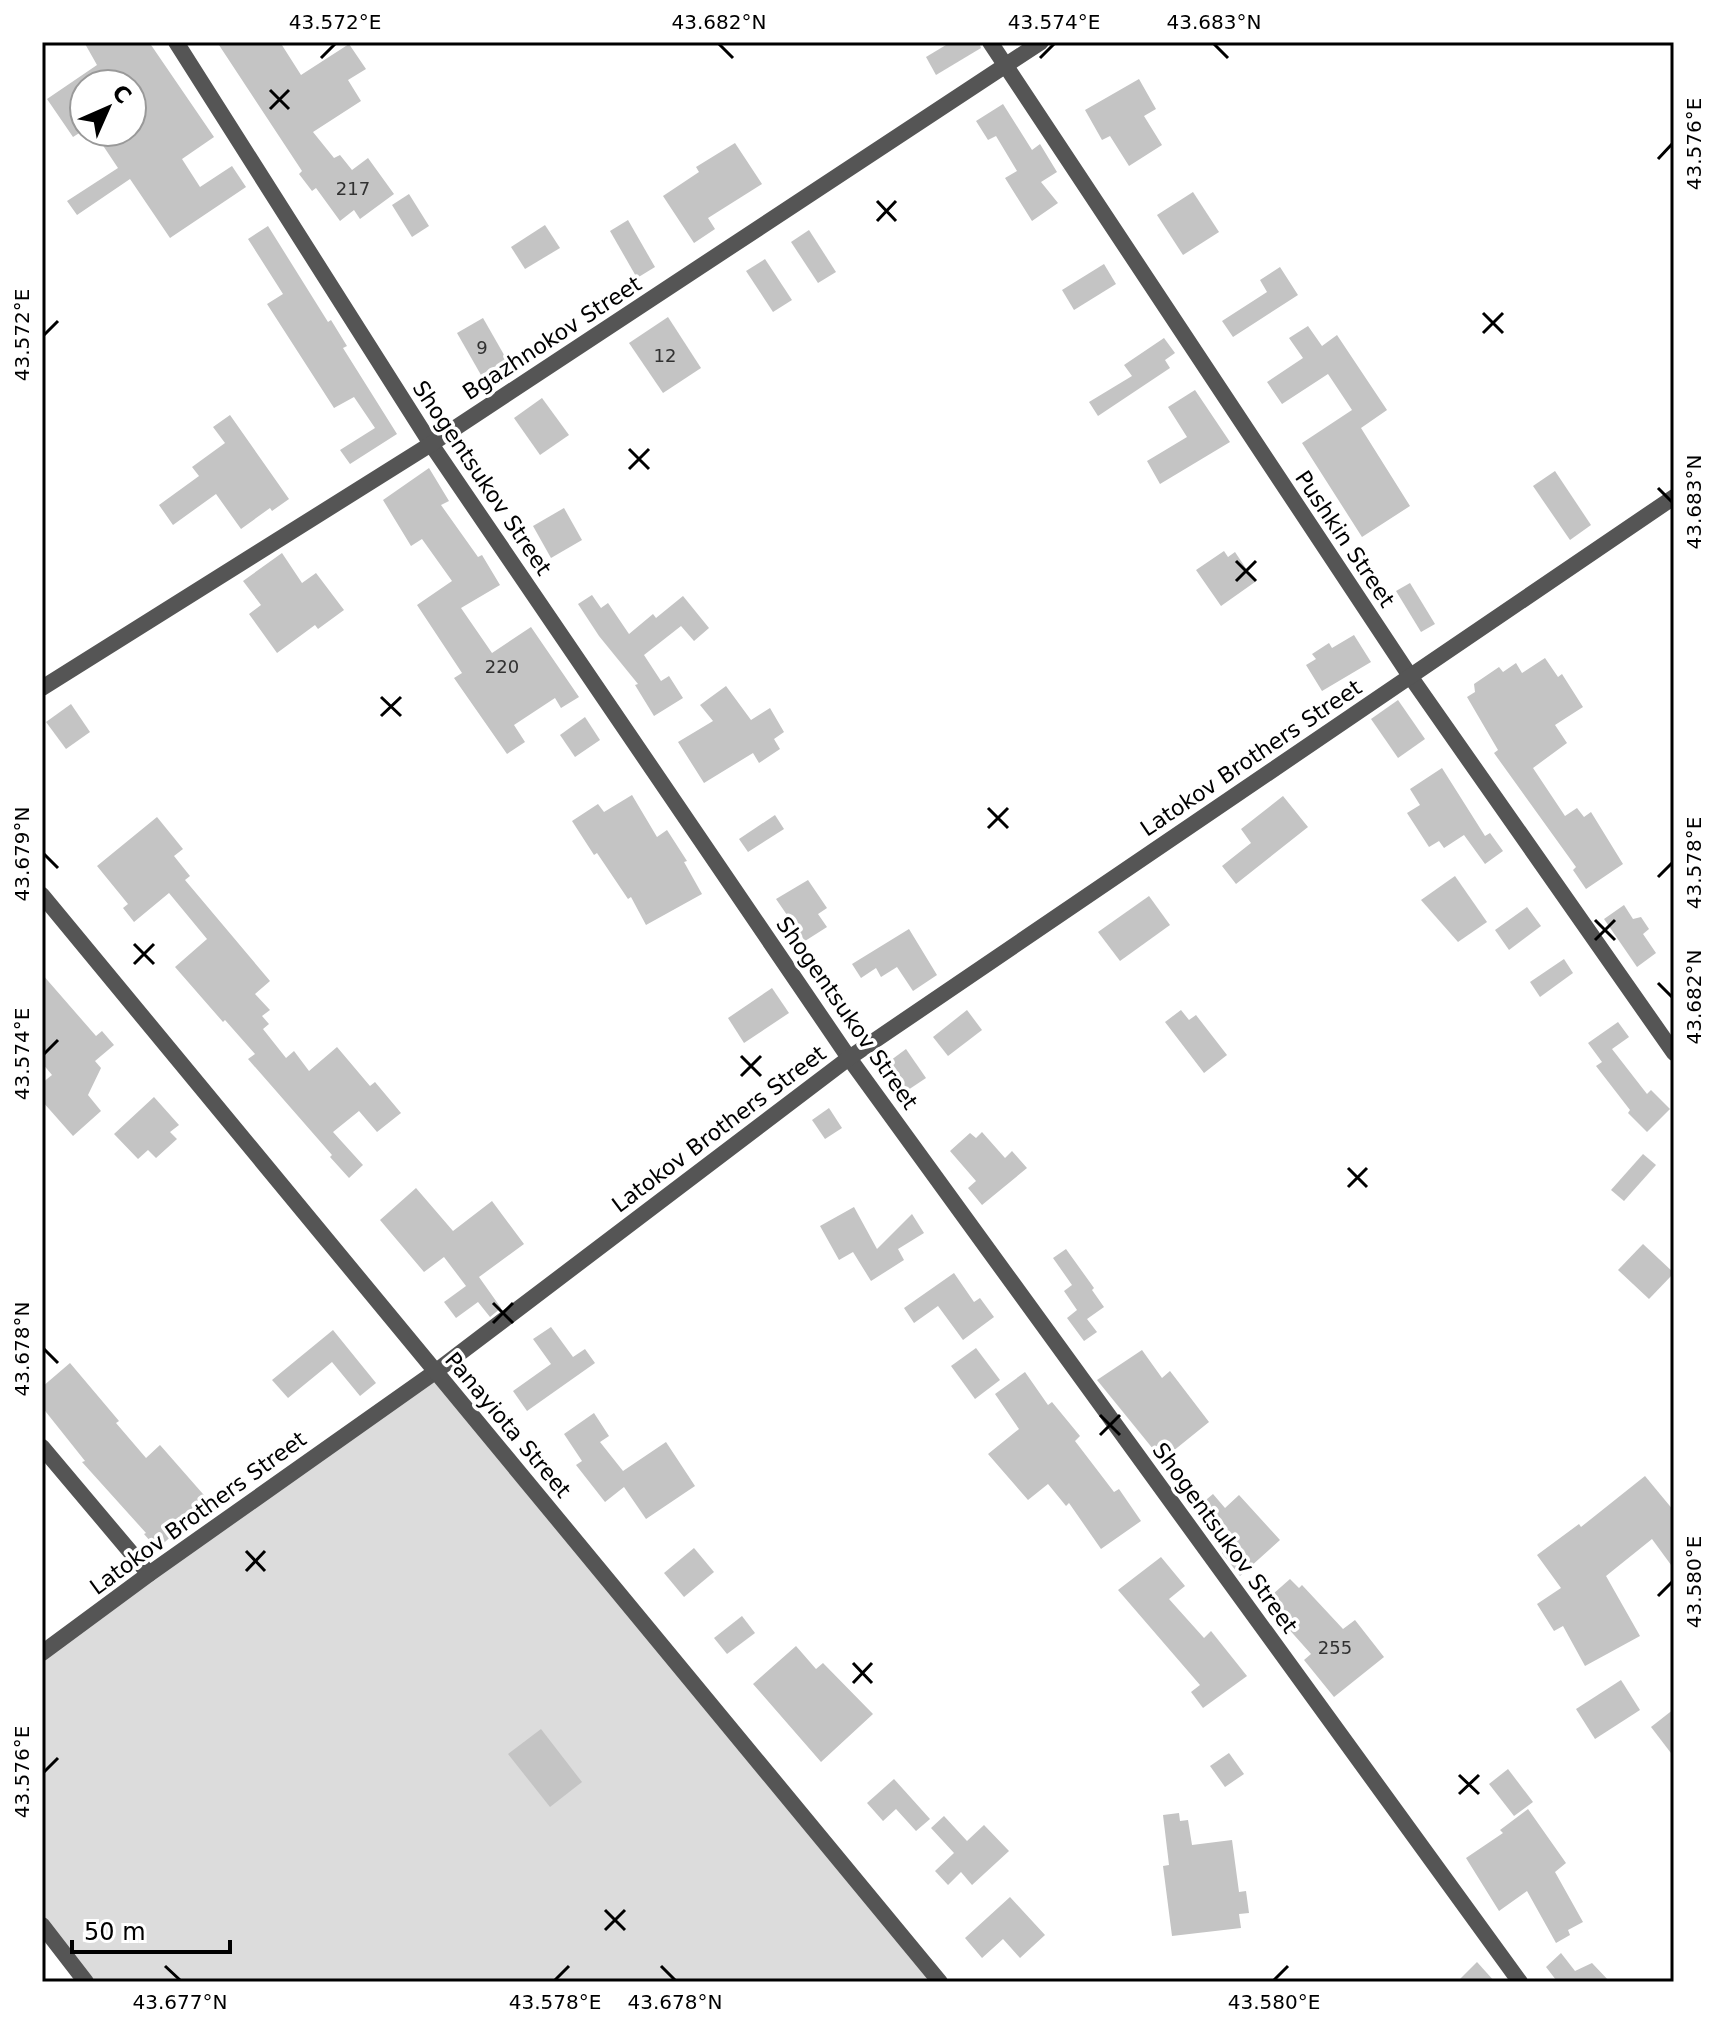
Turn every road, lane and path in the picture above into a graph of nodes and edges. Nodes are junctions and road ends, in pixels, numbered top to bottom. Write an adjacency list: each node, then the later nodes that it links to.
1 (176, 42): 5 (street, Shogentsukov Street)
2 (990, 42): 4 (street, Pushkin Street)
3 (1041, 42): 4 (street, Bgazhnokov Street)
4 (1005, 65): 5 (street, Bgazhnokov Street); 7 (street, Pushkin Street)
5 (431, 444): 8 (street, Bgazhnokov Street); 11 (street, Shogentsukov Street)
6 (1674, 497): 7 (street, Latokov Brothers Street)
7 (1410, 676): 10 (street, Pushkin Street); 11 (street, Latokov Brothers Street)
8 (42, 688)
9 (42, 895): 12 (street, Panayiota Street)
10 (1674, 1053)
11 (849, 1058): 12 (street, Latokov Brothers Street); 19 (street, Shogentsukov Street)
12 (435, 1372): 14 (street, Latokov Brothers Street); 18 (street, Panayiota Street)
13 (42, 1447): 14 (street)
14 (149, 1574): 15 (street, Latokov Brothers Street)
15 (42, 1653)
16 (42, 1925): 17 (street)
17 (86, 1982)
18 (940, 1982)
19 (1520, 1982)

